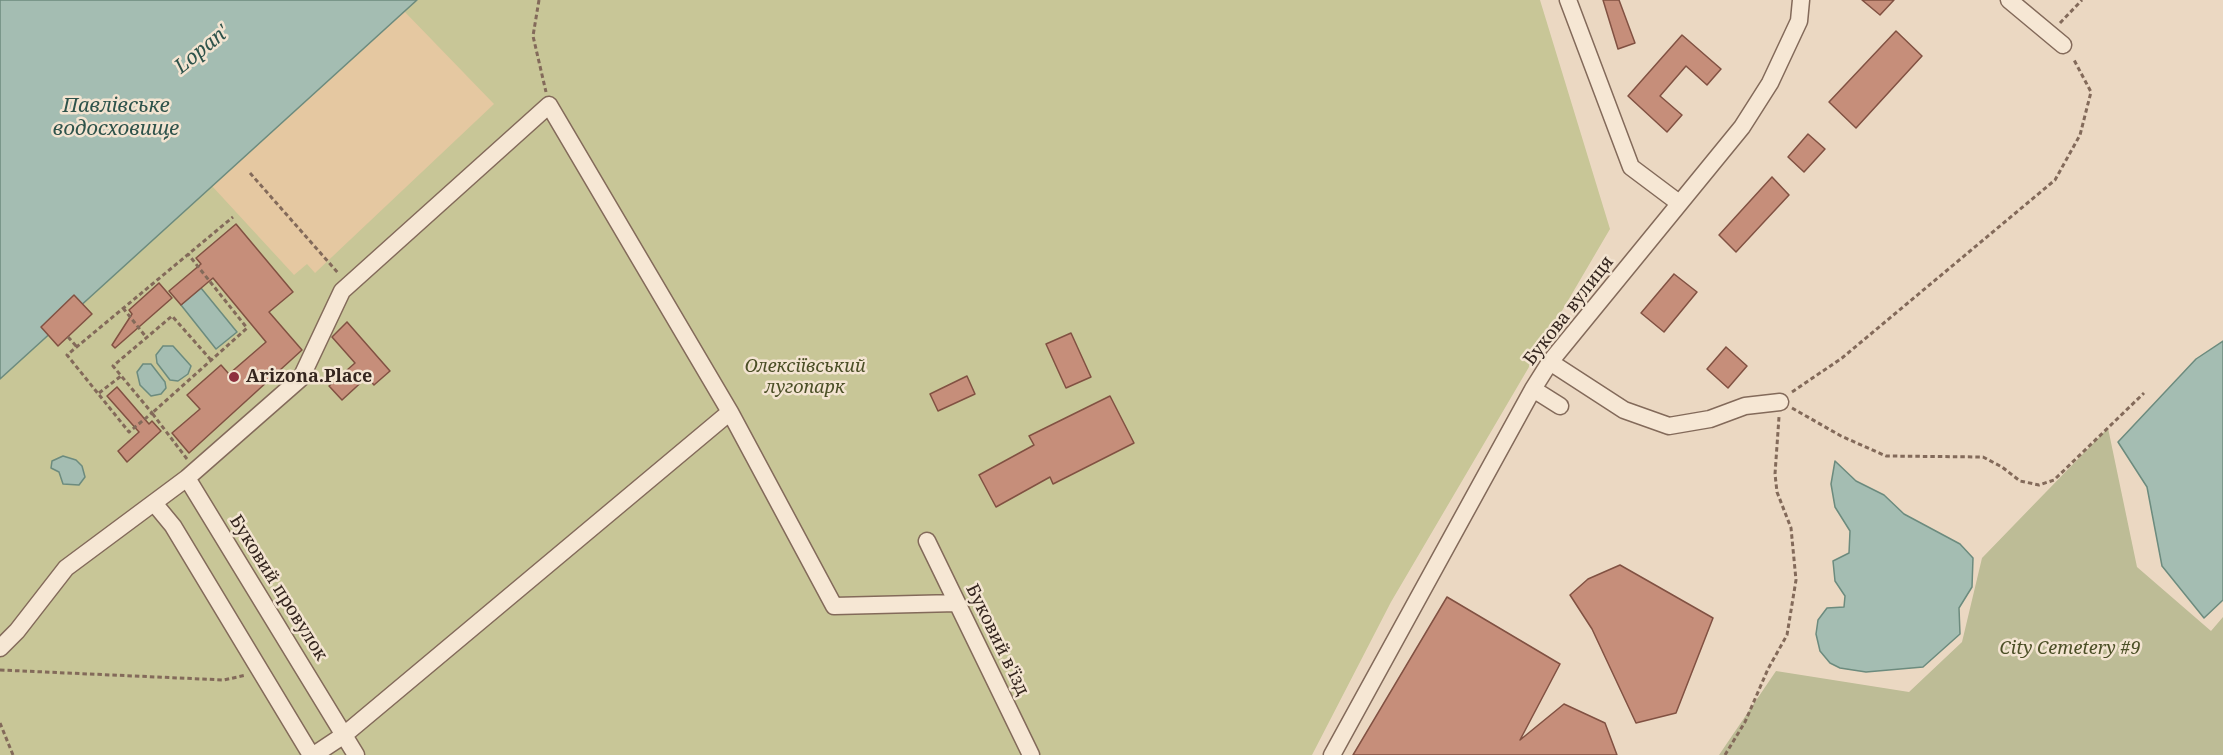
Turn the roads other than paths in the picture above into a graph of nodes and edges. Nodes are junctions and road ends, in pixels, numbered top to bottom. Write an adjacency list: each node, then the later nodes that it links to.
1 (1568, 0): 5 (street)
2 (1801, 0): 5 (street, Букова вулиця)
3 (2009, 0): 4 (street)
4 (2056, 39)
5 (1679, 203): 6 (street, Букова вулиця)
6 (1550, 362): 7 (street, Букова вулиця); 8 (street)
7 (1533, 389): 9 (street); 20 (street, Букова вулиця)
8 (1780, 402)
9 (1560, 405)
10 (730, 412): 11 (street); 14 (street); 16 (street)
11 (192, 474): 12 (street); 16 (street, Буковий провулок)
12 (154, 503): 15 (street); 17 (street)
13 (927, 542): 14 (street, Буковий в'їзд)
14 (957, 603): 19 (street, Буковий в'їзд)
15 (0, 648)
16 (344, 735): 17 (street); 18 (street, Буковий провулок)
17 (312, 755)
18 (356, 755)
19 (1031, 755)
20 (1332, 755)

